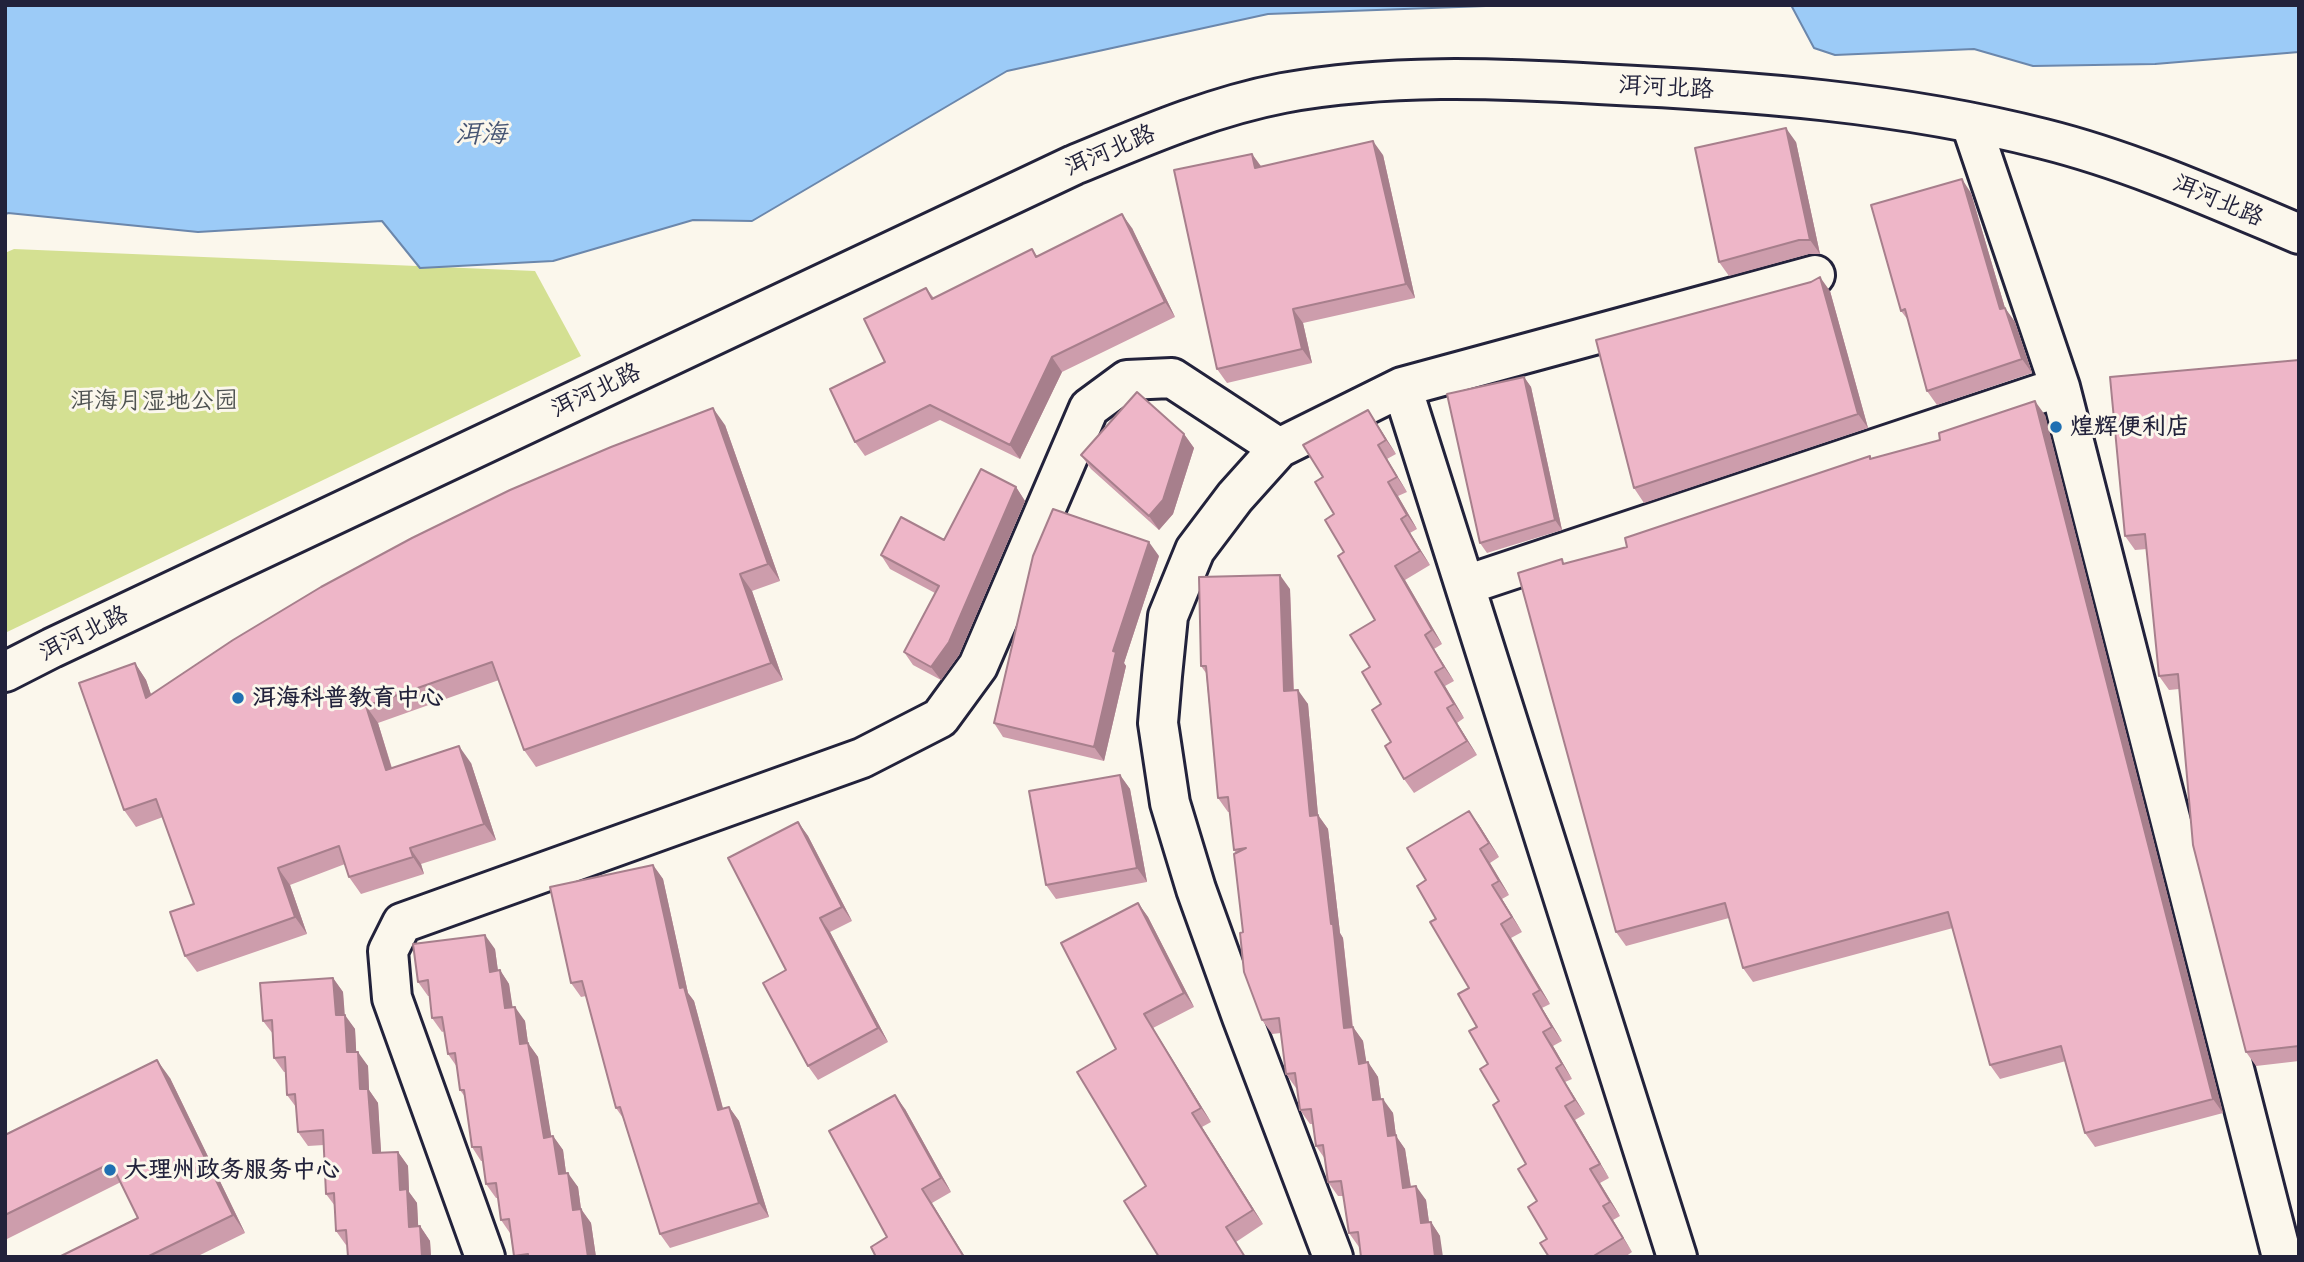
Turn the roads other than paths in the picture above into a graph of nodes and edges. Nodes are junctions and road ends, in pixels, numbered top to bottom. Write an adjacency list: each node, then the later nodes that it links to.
1 (1971, 124): 2 (street, 洱河北路); 5 (street); 8 (street, 洱河北路)
2 (2299, 234)
3 (1815, 275): 4 (street)
4 (1402, 387): 6 (street); 7 (street)
5 (2060, 387): 7 (street); 12 (street)
6 (1279, 448): 9 (street); 10 (street)
7 (1466, 585): 11 (street)
8 (5, 672)
9 (485, 1257)
10 (1333, 1257)
11 (1677, 1257)
12 (2282, 1257)

